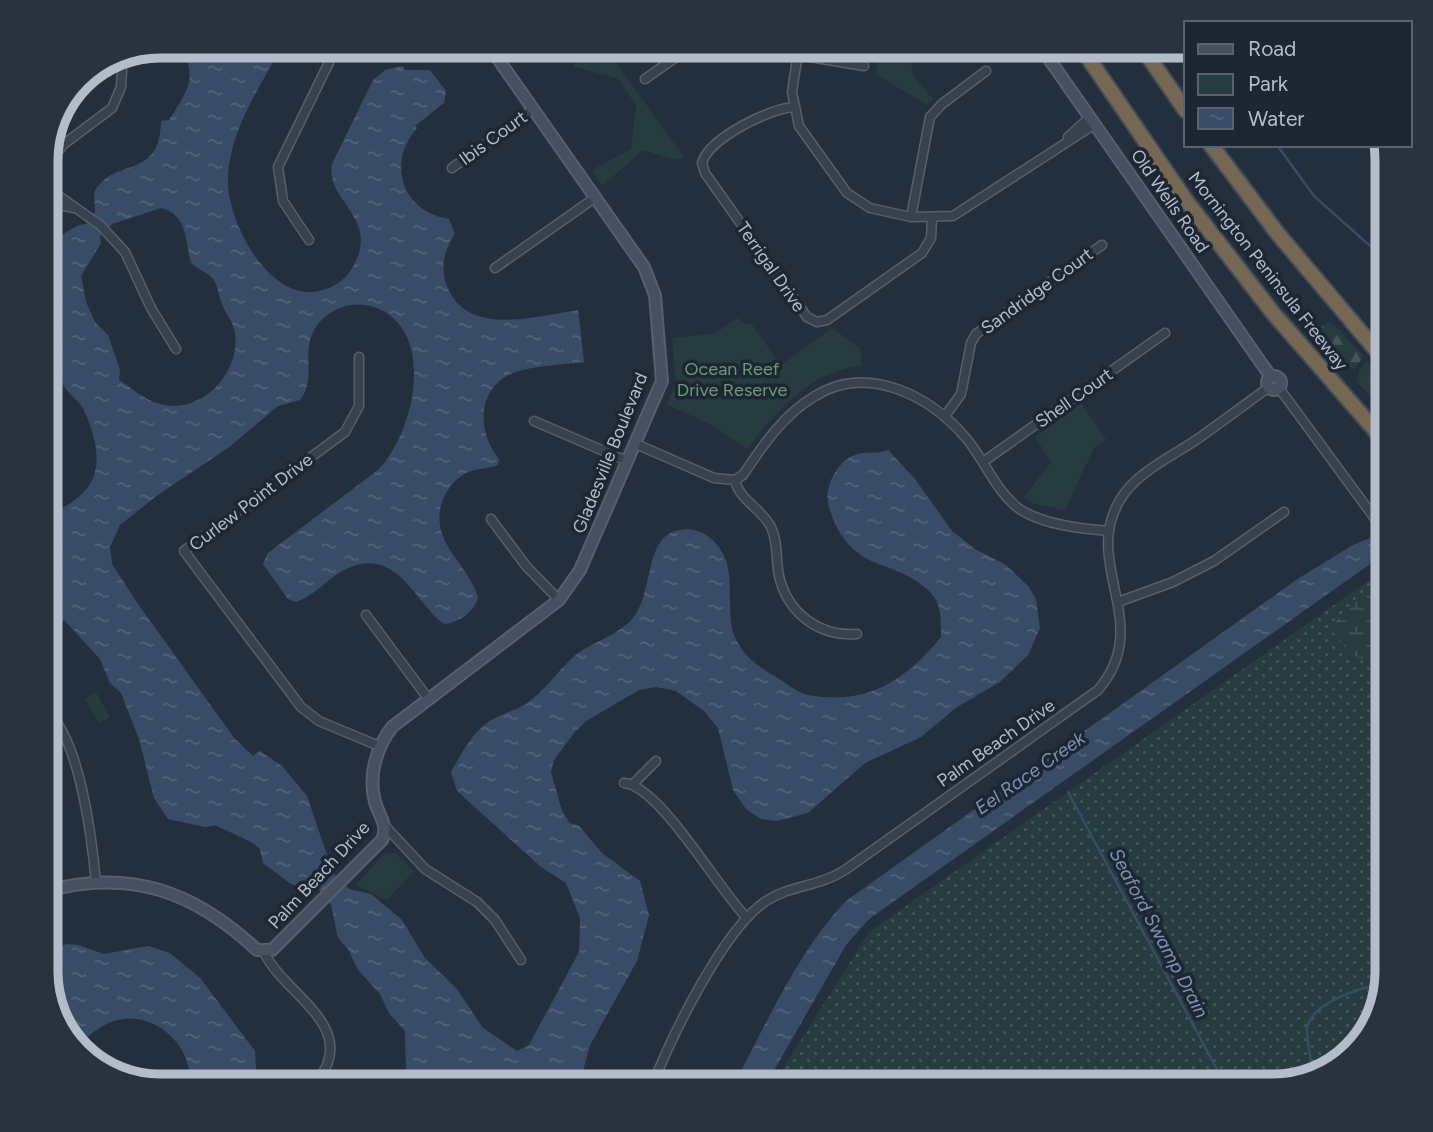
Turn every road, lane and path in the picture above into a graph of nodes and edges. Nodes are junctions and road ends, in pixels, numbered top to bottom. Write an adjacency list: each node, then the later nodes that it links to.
1 (331, 58): 26 (street)
2 (498, 58): 15 (street, Gladesville Boulevard)
3 (675, 58): 12 (street)
4 (797, 58): 13 (street)
5 (815, 58): 9 (street)
6 (1049, 58): 16 (street, Old Wells Road)
7 (1088, 58): 36 (highway, Mornington Peninsula Freeway)
8 (1148, 58): 14 (highway)
9 (864, 66)
10 (122, 70): 18 (street)
11 (986, 71): 24 (street)
12 (645, 79)
13 (793, 107): 24 (street); 25 (street, Terrigal Drive)
14 (1184, 108)
15 (534, 109): 19 (street, Ibis Court); 21 (street, Gladesville Boulevard)
16 (1093, 120): 25 (street); 33 (street, Old Wells Road)
17 (1213, 147): 30 (highway, Mornington Peninsula Freeway)
18 (58, 151)
19 (452, 168)
20 (58, 196): 23 (street)
21 (596, 197): 28 (street); 37 (street, Gladesville Boulevard)
22 (58, 202): 23 (street)
23 (74, 208): 31 (street)
24 (911, 217): 25 (street)
25 (932, 218)
26 (309, 240)
27 (1102, 245): 34 (street, Sandridge Court)
28 (495, 268)
29 (1165, 333): 39 (street, Shell Court)
30 (1375, 348)
31 (176, 349)
32 (359, 357): 51 (street, Curlew Point Drive)
33 (1273, 384): 43 (street, Old Wells Road); 44 (street, Palm Beach Drive)
34 (945, 416): 39 (street); 40 (street)
35 (534, 421): 38 (street)
36 (1375, 429)
37 (636, 443): 38 (street, Gladesville Boulevard); 40 (street)
38 (627, 461): 45 (street, Gladesville Boulevard)
39 (983, 462): 44 (street)
40 (735, 480): 48 (street)
41 (1284, 512): 46 (street)
42 (491, 519): 45 (street)
43 (1375, 519)
44 (1109, 531): 46 (street, Palm Beach Drive)
45 (559, 600): 49 (street, Gladesville Boulevard)
46 (1118, 602): 56 (street, Palm Beach Drive)
47 (366, 615): 49 (street)
48 (857, 634)
49 (427, 697): 51 (street, Gladesville Boulevard)
50 (58, 727): 54 (street)
51 (379, 746): 53 (street)
52 (656, 761): 56 (street)
53 (385, 826): 57 (street, Palm Beach Drive); 58 (street)
54 (96, 883): 55 (street, Palm Beach Drive); 57 (street, Palm Beach Drive)
55 (58, 889)
56 (746, 918): 60 (street, Palm Beach Drive)
57 (264, 952): 59 (street)
58 (521, 960)
59 (322, 1074)
60 (658, 1074)

